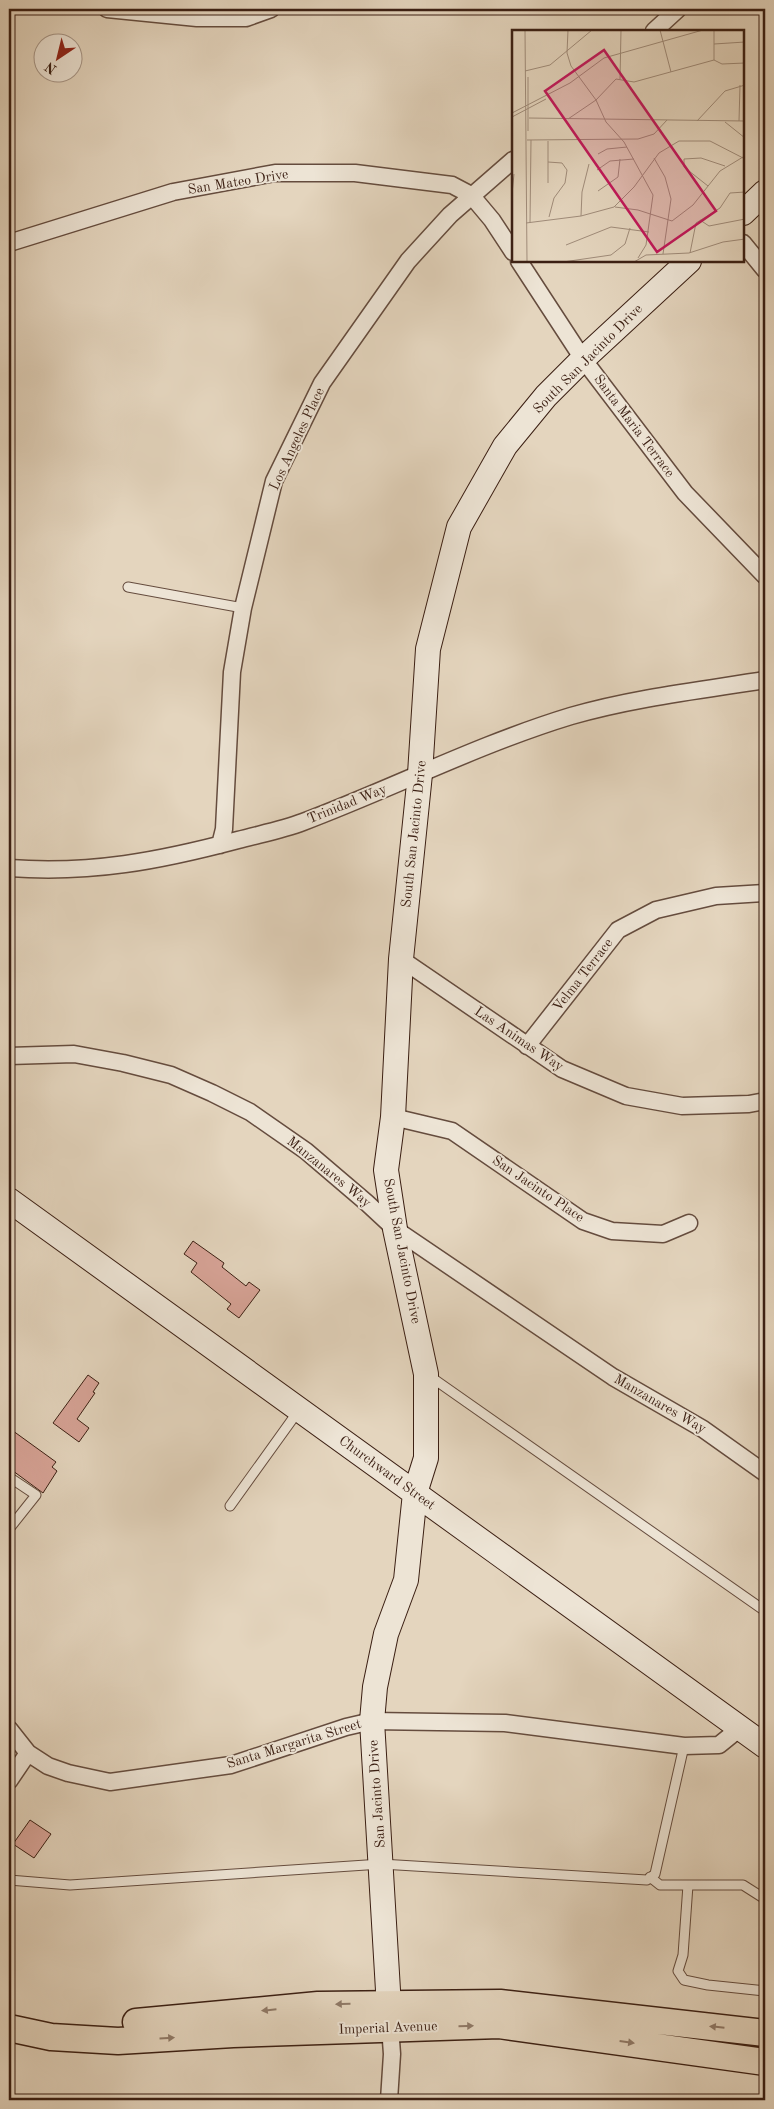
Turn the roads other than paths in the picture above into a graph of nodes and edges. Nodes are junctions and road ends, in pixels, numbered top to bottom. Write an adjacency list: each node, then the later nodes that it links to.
1 (107, 9): 4 (street)
2 (271, 9): 4 (street)
3 (678, 9): 5 (street)
4 (197, 14)
5 (655, 30)
6 (512, 161): 8 (street, Los Angeles Place)
7 (765, 192): 9 (street)
8 (471, 196): 10 (street, San Mateo Drive); 12 (street); 19 (street, Los Angeles Place)
9 (744, 211)
10 (9, 243)
11 (744, 244): 15 (street)
12 (512, 250)
13 (520, 262): 16 (street, Santa Maria Terrace)
14 (689, 262): 16 (street, South San Jacinto Drive)
15 (765, 270)
16 (583, 359): 17 (street, Santa Maria Terrace); 21 (street, South San Jacinto Drive)
17 (765, 576)
18 (128, 587): 19 (lane)
19 (243, 608): 22 (street, Los Angeles Place)
20 (765, 680): 21 (street, Trinidad Way)
21 (420, 774): 22 (street, Trinidad Way); 25 (street, South San Jacinto Drive)
22 (220, 845): 23 (street, Trinidad Way)
23 (9, 868)
24 (765, 893): 26 (street, Velma Terrace)
25 (401, 959): 26 (street, Las Animas Way); 29 (street, South San Jacinto Drive)
26 (527, 1046): 28 (street, Las Animas Way)
27 (9, 1056): 32 (street, Manzanares Way)
28 (765, 1101)
29 (393, 1117): 31 (street, San Jacinto Place); 32 (street, South San Jacinto Drive)
30 (9, 1200): 34 (street, Churchward Street)
31 (688, 1223)
32 (396, 1229): 33 (street, South San Jacinto Drive); 35 (street, Manzanares Way)
33 (426, 1374): 37 (street, South San Jacinto Drive); 40 (lane)
34 (300, 1409): 37 (street, Churchward Street); 38 (lane)
35 (765, 1473)
36 (9, 1477): 39 (lane)
37 (416, 1493): 41 (street, San Jacinto Drive); 42 (street, Churchward Street)
38 (230, 1506)
39 (9, 1529)
40 (765, 1611)
41 (372, 1721): 44 (street, Santa Margarita Street); 46 (street, Santa Margarita Street); 48 (street, San Jacinto Drive)
42 (740, 1728): 44 (street, Santa Margarita Street); 45 (street, Churchward Street)
43 (9, 1729): 46 (street, Santa Margarita Street)
44 (684, 1746): 49 (lane)
45 (765, 1746)
46 (28, 1753): 47 (street)
47 (9, 1781)
48 (381, 1864): 49 (lane); 50 (lane); 55 (street, San Jacinto Drive)
49 (650, 1877): 51 (lane)
50 (9, 1880)
51 (688, 1885): 52 (lane); 53 (lane)
52 (765, 1899)
53 (765, 1991)
54 (9, 2012): 55 (main road, Imperial Avenue, one-way to 54)
55 (390, 2015): 56 (main road, Imperial Avenue, one-way to 55); 57 (main road, Imperial Avenue, one-way to 55); 58 (main road, Imperial Avenue, one-way to 58); 59 (street, San Jacinto Drive)
56 (9, 2028)
57 (765, 2032)
58 (765, 2062)
59 (388, 2100)

